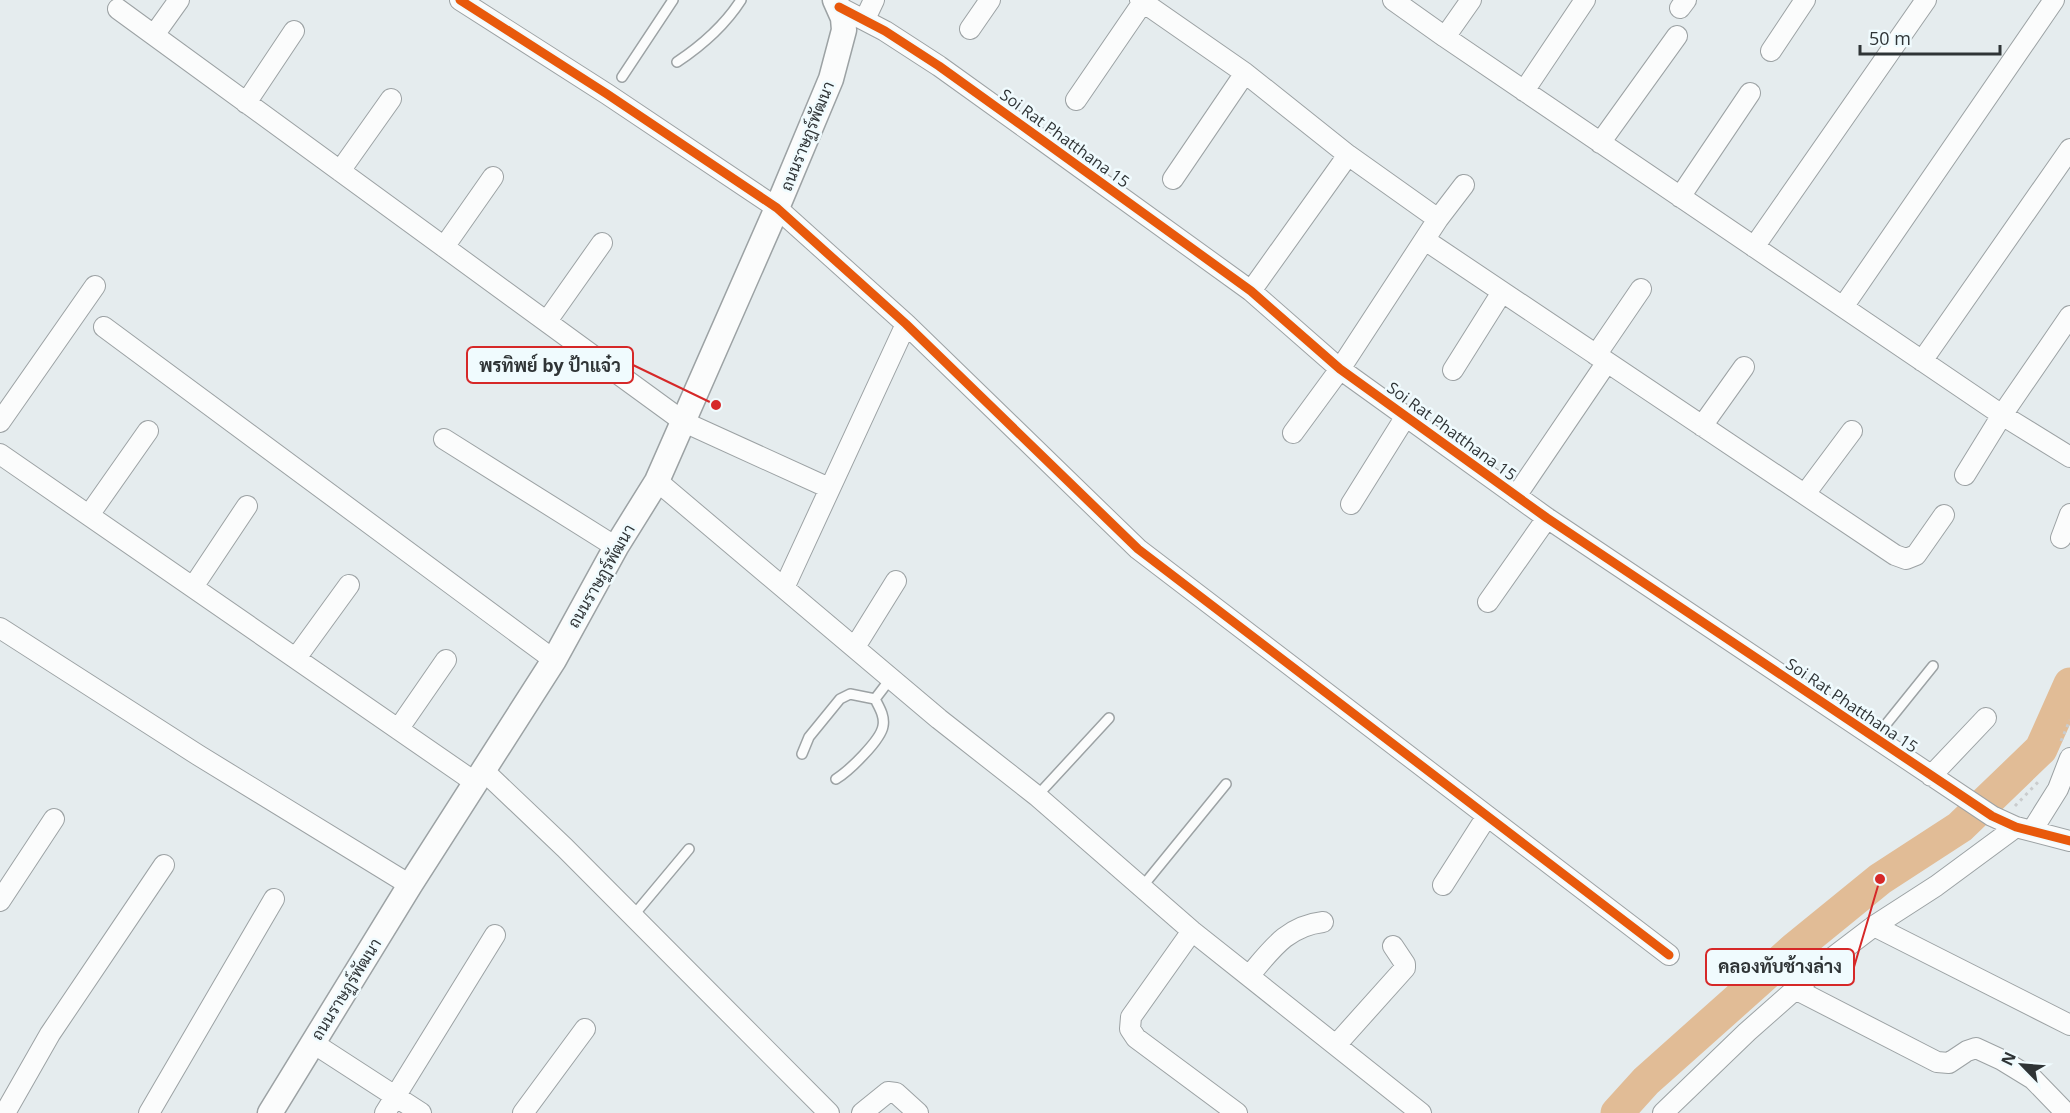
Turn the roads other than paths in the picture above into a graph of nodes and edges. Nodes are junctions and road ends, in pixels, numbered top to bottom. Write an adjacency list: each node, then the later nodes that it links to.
1 (179, 0): 19 (street)
2 (460, 0): 39 (street)
3 (673, 0): 25 (lane)
4 (741, 0): 23 (lane)
5 (874, 0): 16 (street)
6 (990, 0): 17 (street)
7 (1393, 0): 21 (street)
8 (1471, 0): 21 (street)
9 (1585, 0): 26 (street)
10 (1805, 0): 22 (street)
11 (1926, 0): 44 (street)
12 (2054, 0): 49 (street)
13 (1141, 1): 24 (street); 29 (street)
14 (837, 4): 16 (street, Soi Rat Phatthana 15); 39 (street, ถนนราษฏร์พัฒนา)
15 (118, 9): 19 (street)
16 (865, 19): 47 (street, Soi Rat Phatthana 15)
17 (970, 29)
18 (294, 31): 30 (street)
19 (154, 35): 30 (street)
20 (1677, 36): 31 (street)
21 (1445, 37): 26 (street)
22 (1771, 51)
23 (677, 62)
24 (1245, 73): 33 (street); 36 (street)
25 (622, 77)
26 (1524, 91): 31 (street)
27 (1750, 93): 38 (street)
28 (391, 99): 34 (street)
29 (1076, 99)
30 (246, 103): 34 (street)
31 (1600, 143): 38 (street)
32 (2070, 149): 55 (street)
33 (1348, 155): 40 (street); 47 (street)
34 (340, 171): 43 (street)
35 (493, 177): 43 (street)
36 (1173, 179)
37 (1464, 185): 40 (street)
38 (1680, 197): 44 (street)
39 (777, 208): 52 (street); 62 (street, ถนนราษฏร์พัฒนา)
40 (1438, 219): 41 (street)
41 (1425, 240): 48 (street); 57 (street)
42 (602, 243): 51 (street)
43 (444, 247): 51 (street)
44 (1755, 247): 49 (street)
45 (95, 286): 61 (street)
46 (1641, 289): 54 (street)
47 (1251, 291): 57 (street, Soi Rat Phatthana 15)
48 (1502, 292): 54 (street); 58 (street)
49 (1843, 307): 55 (street)
50 (2070, 316): 59 (street)
51 (547, 321): 62 (street)
52 (906, 324): 72 (street); 107 (street)
53 (104, 327): 92 (street)
54 (1601, 359): 63 (street); 74 (street)
55 (1922, 361): 59 (street)
56 (1744, 367): 63 (street)
57 (1340, 369): 60 (street, Soi Rat Phatthana 15); 66 (street)
58 (1453, 370)
59 (2002, 415): 69 (street); 70 (street)
60 (1406, 416): 74 (street, Soi Rat Phatthana 15); 75 (street)
61 (0, 422)
62 (684, 422): 71 (street, ถนนราษฏร์พัฒนา); 72 (street)
63 (1702, 426): 73 (street)
64 (148, 431): 78 (street)
65 (1852, 431): 73 (street)
66 (1293, 433)
67 (444, 440): 82 (street)
68 (0, 454): 78 (street)
69 (2070, 457)
70 (1965, 475)
71 (657, 481): 82 (street, ถนนราษฏร์พัฒนา); 86 (street)
72 (829, 488): 86 (street)
73 (1805, 495): 79 (street)
74 (1516, 496): 80 (street, Soi Rat Phatthana 15)
75 (1351, 504)
76 (247, 506): 85 (street)
77 (2070, 514): 81 (street)
78 (89, 515): 85 (street)
79 (1944, 515)
80 (1547, 518): 87 (street); 99 (street, Soi Rat Phatthana 15)
81 (2061, 538)
82 (616, 547): 92 (street, ถนนราษฏร์พัฒนา)
83 (896, 581): 89 (street)
84 (349, 585): 90 (street)
85 (193, 587): 90 (street)
86 (784, 588): 89 (street)
87 (1488, 603)
88 (0, 628): 113 (street)
89 (855, 647): 94 (street)
90 (296, 658): 98 (street)
91 (446, 660): 98 (street)
92 (554, 660): 103 (street, ถนนราษฏร์พัฒนา)
93 (1933, 666): 99 (lane)
94 (891, 677): 95 (lane); 106 (street)
95 (875, 699): 100 (lane); 104 (lane)
96 (1109, 718): 106 (lane)
97 (1986, 718): 102 (street)
98 (399, 728): 103 (street)
99 (1875, 738): 102 (street, Soi Rat Phatthana 15)
100 (802, 754)
101 (2070, 758): 109 (street)
102 (1931, 776): 109 (street, Soi Rat Phatthana 15)
103 (480, 777): 113 (street, ถนนราษฏร์พัฒนา); 118 (street)
104 (837, 779)
105 (1226, 784): 115 (lane)
106 (1036, 796): 115 (street)
107 (1487, 816): 114 (street); 124 (street)
108 (54, 819): 117 (street)
109 (2024, 828): 110 (street, Soi Rat Phatthana 15); 120 (street)
110 (2070, 841)
111 (689, 849): 118 (lane)
112 (164, 866): 132 (street)
113 (410, 885): 129 (street, ถนนราษฏร์พัฒนา)
114 (1443, 885)
115 (1143, 887): 121 (street)
116 (274, 899): 133 (street)
117 (0, 901)
118 (633, 916): 137 (street)
119 (1323, 922): 125 (street)
120 (1874, 926): 126 (street); 127 (street)
121 (1192, 931): 125 (street); 140 (street)
122 (495, 935): 131 (street)
123 (1393, 946): 130 (street)
124 (1668, 954)
125 (1249, 976): 130 (street)
126 (1795, 989): 142 (street); 143 (street)
127 (2070, 1025)
128 (585, 1029): 136 (street)
129 (313, 1043): 131 (street); 134 (street, ถนนราษฏร์พัฒนา)
130 (1336, 1045): 141 (street)
131 (390, 1105): 135 (street)
132 (5, 1113)
133 (149, 1113)
134 (270, 1113)
135 (421, 1113)
136 (523, 1113)
137 (829, 1113)
138 (862, 1113): 139 (street)
139 (918, 1113)
140 (1237, 1113)
141 (1421, 1113)
142 (1663, 1113)
143 (2066, 1113)

